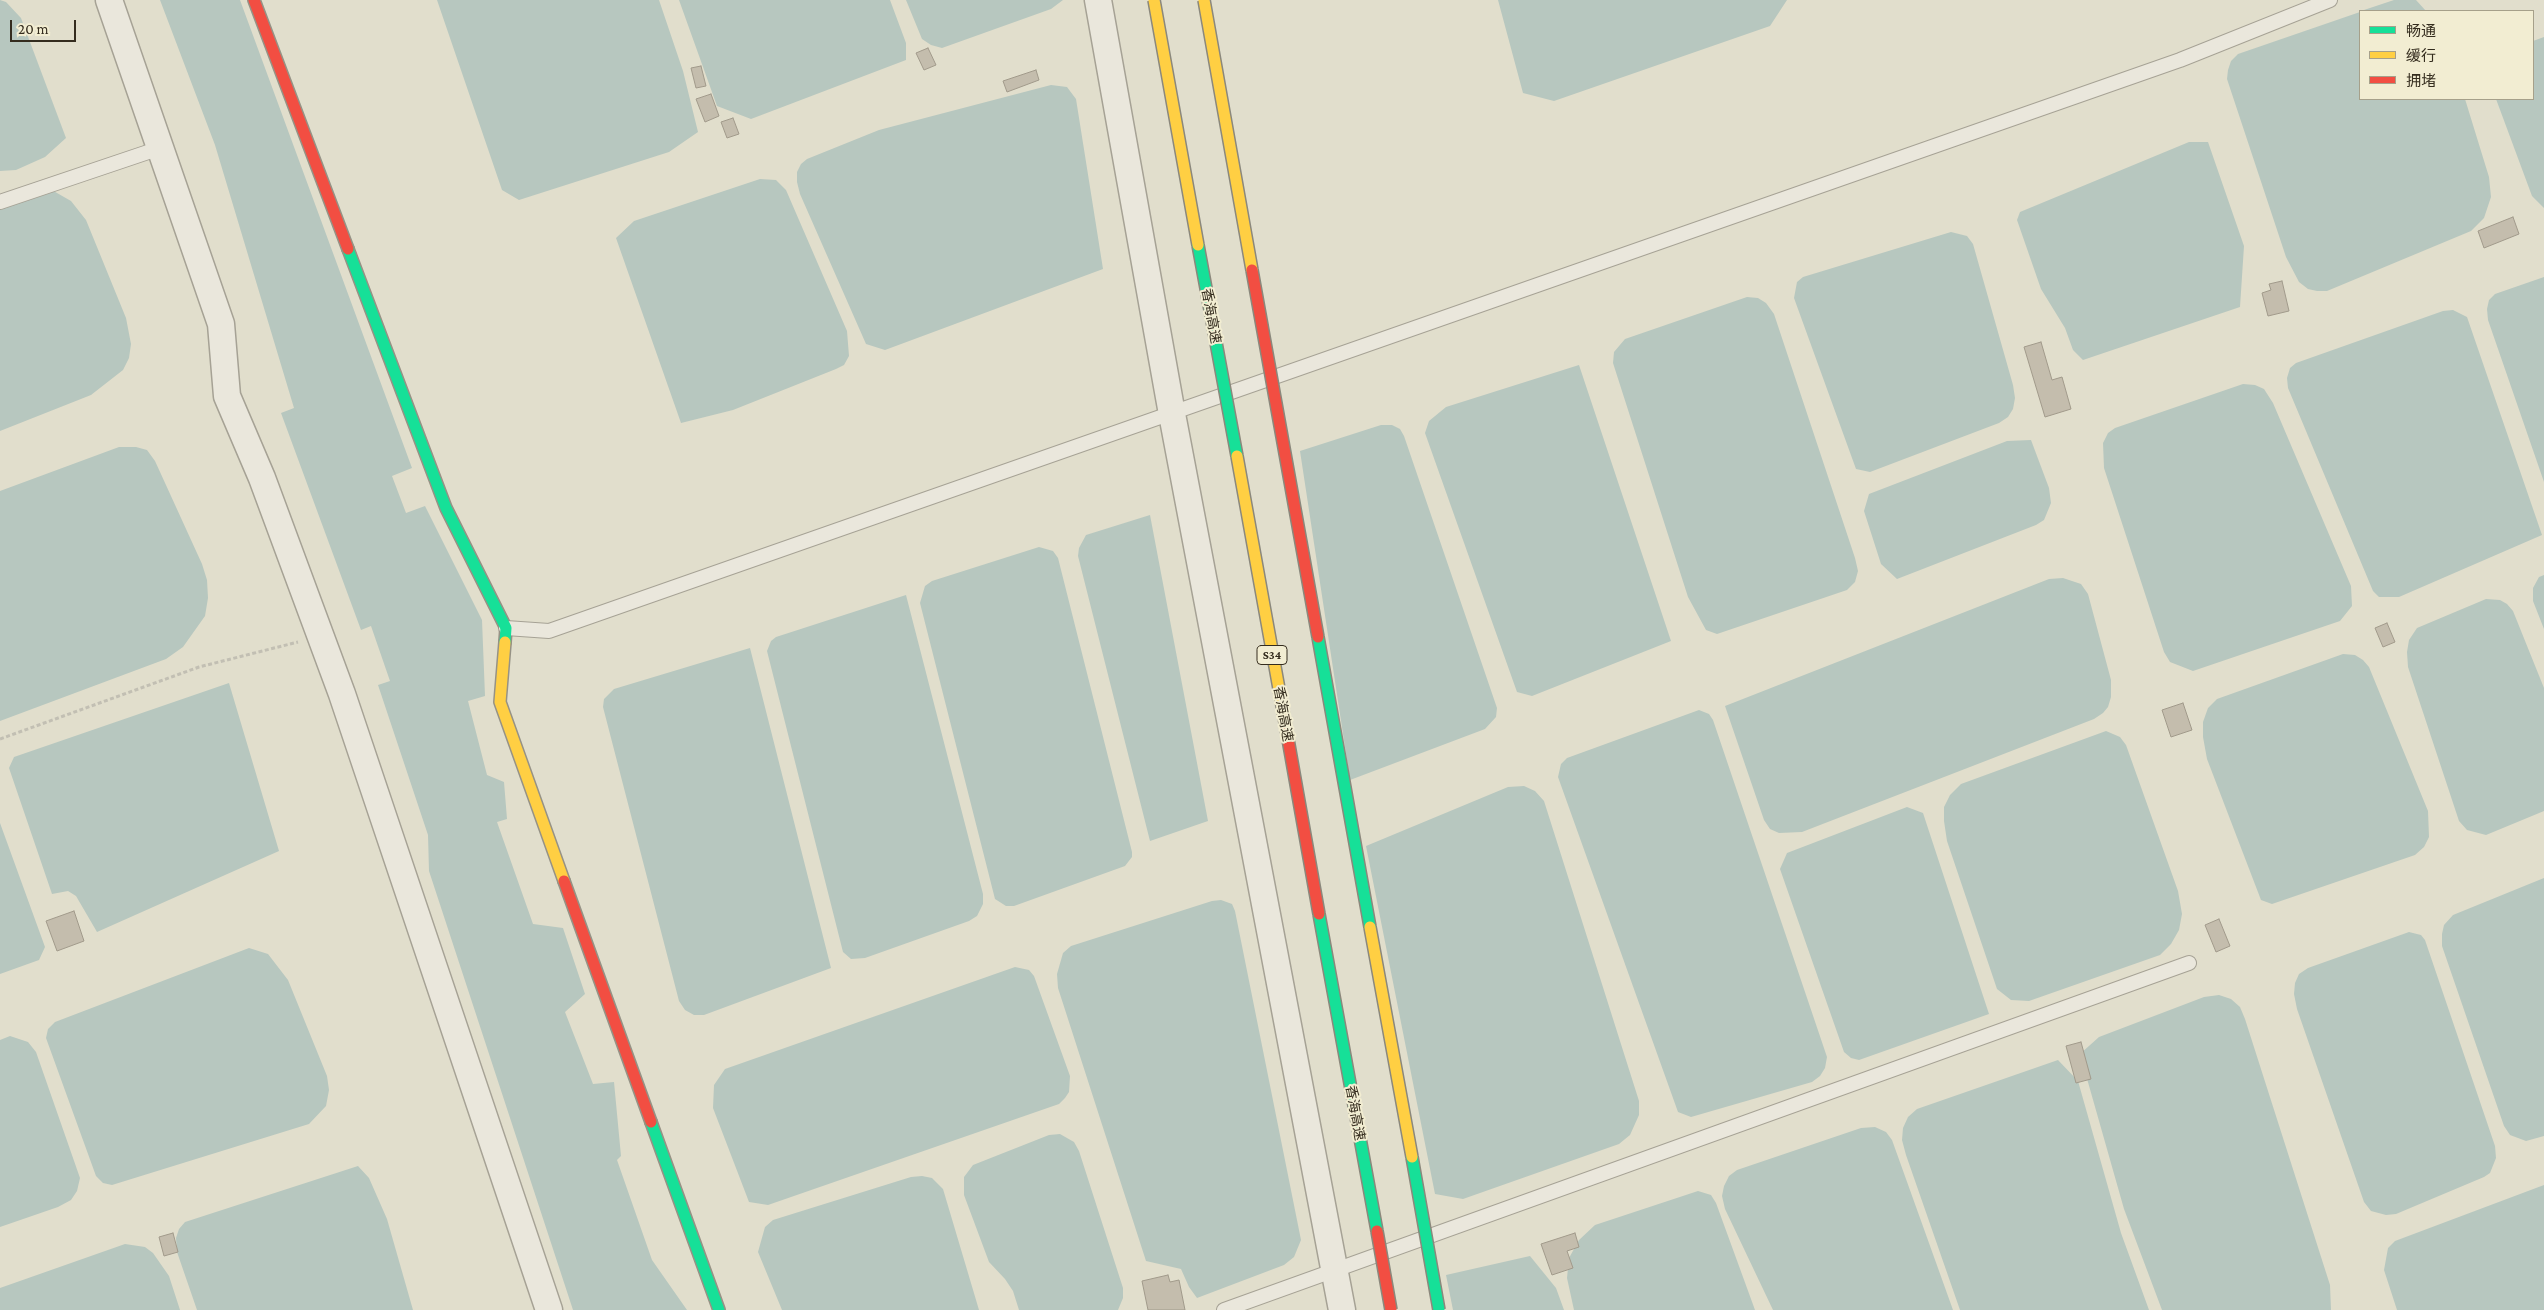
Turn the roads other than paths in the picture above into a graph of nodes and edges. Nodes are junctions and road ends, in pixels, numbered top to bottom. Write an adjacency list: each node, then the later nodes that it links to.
1 (109, 0): 7 (street)
2 (254, 0): 10 (main road)
3 (1098, 0): 9 (street)
4 (1154, 0): 17 (main road, 香海高速 / S34, bridge)
5 (1204, 0): 18 (main road, bridge)
6 (2330, 0): 9 (lane)
7 (160, 148): 8 (lane); 13 (street)
8 (0, 202)
9 (1172, 414): 10 (lane); 12 (street)
10 (506, 628): 14 (main road)
11 (2189, 963): 12 (lane)
12 (1334, 1271): 15 (lane); 16 (street)
13 (549, 1310)
14 (719, 1310)
15 (1224, 1310)
16 (1342, 1310)
17 (1391, 1310)
18 (1440, 1310)

